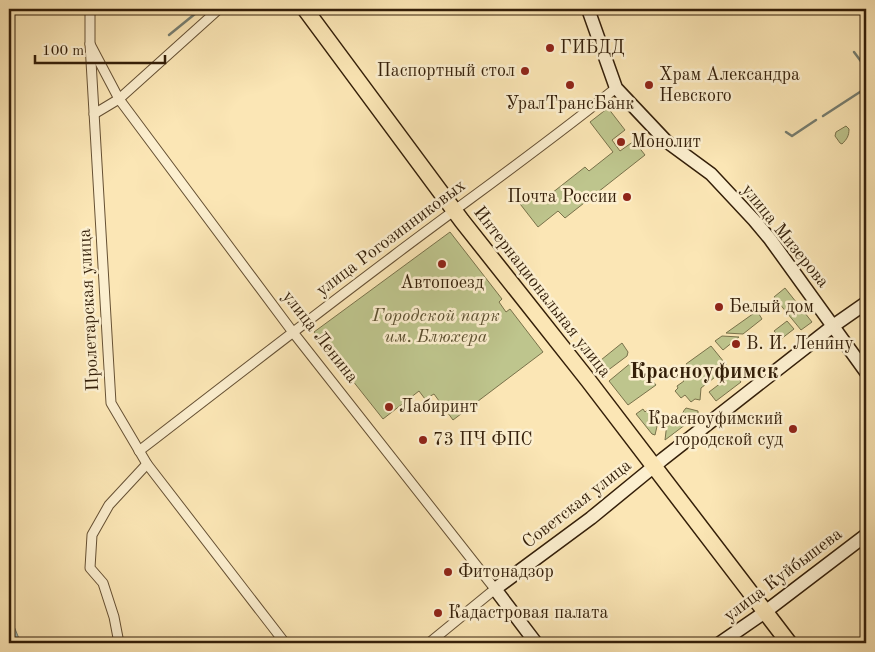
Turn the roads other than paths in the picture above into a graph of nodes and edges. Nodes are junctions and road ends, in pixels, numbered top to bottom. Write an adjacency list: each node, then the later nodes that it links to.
1 (90, 9): 5 (street, Пролетарская улица)
2 (219, 9): 7 (street)
3 (304, 9): 9 (main road, Интернациональная улица)
4 (588, 9): 6 (main road, улица Мизерова)
5 (90, 44): 7 (street, улица Ленина); 8 (street, Пролетарская улица)
6 (616, 88): 9 (street, улица Рогозинниковых); 11 (main road, улица Мизерова)
7 (118, 99): 8 (street); 12 (street, улица Ленина)
8 (94, 114): 14 (street, Пролетарская улица)
9 (454, 210): 12 (street, улица Рогозинниковых); 16 (main road, Интернациональная улица)
10 (866, 303): 11 (main road, Советская улица)
11 (833, 326): 13 (main road, улица Мизерова); 16 (main road, Советская улица)
12 (292, 331): 14 (street, улица Рогозинниковых); 18 (street, улица Ленина)
13 (866, 372)
14 (139, 451): 15 (street, Пролетарская улица)
15 (147, 464): 20 (street, Пролетарская улица); 21 (street)
16 (653, 467): 18 (main road, Советская улица); 19 (main road, Интернациональная улица)
17 (866, 535): 19 (main road, улица Куйбышева)
18 (495, 589): 22 (street, Советская улица); 23 (main road, улица Ленина)
19 (765, 612): 24 (main road, улица Куйбышева); 25 (main road, Интернациональная улица)
20 (282, 642)
21 (120, 643)
22 (429, 643)
23 (536, 643)
24 (720, 643)
25 (789, 643)

